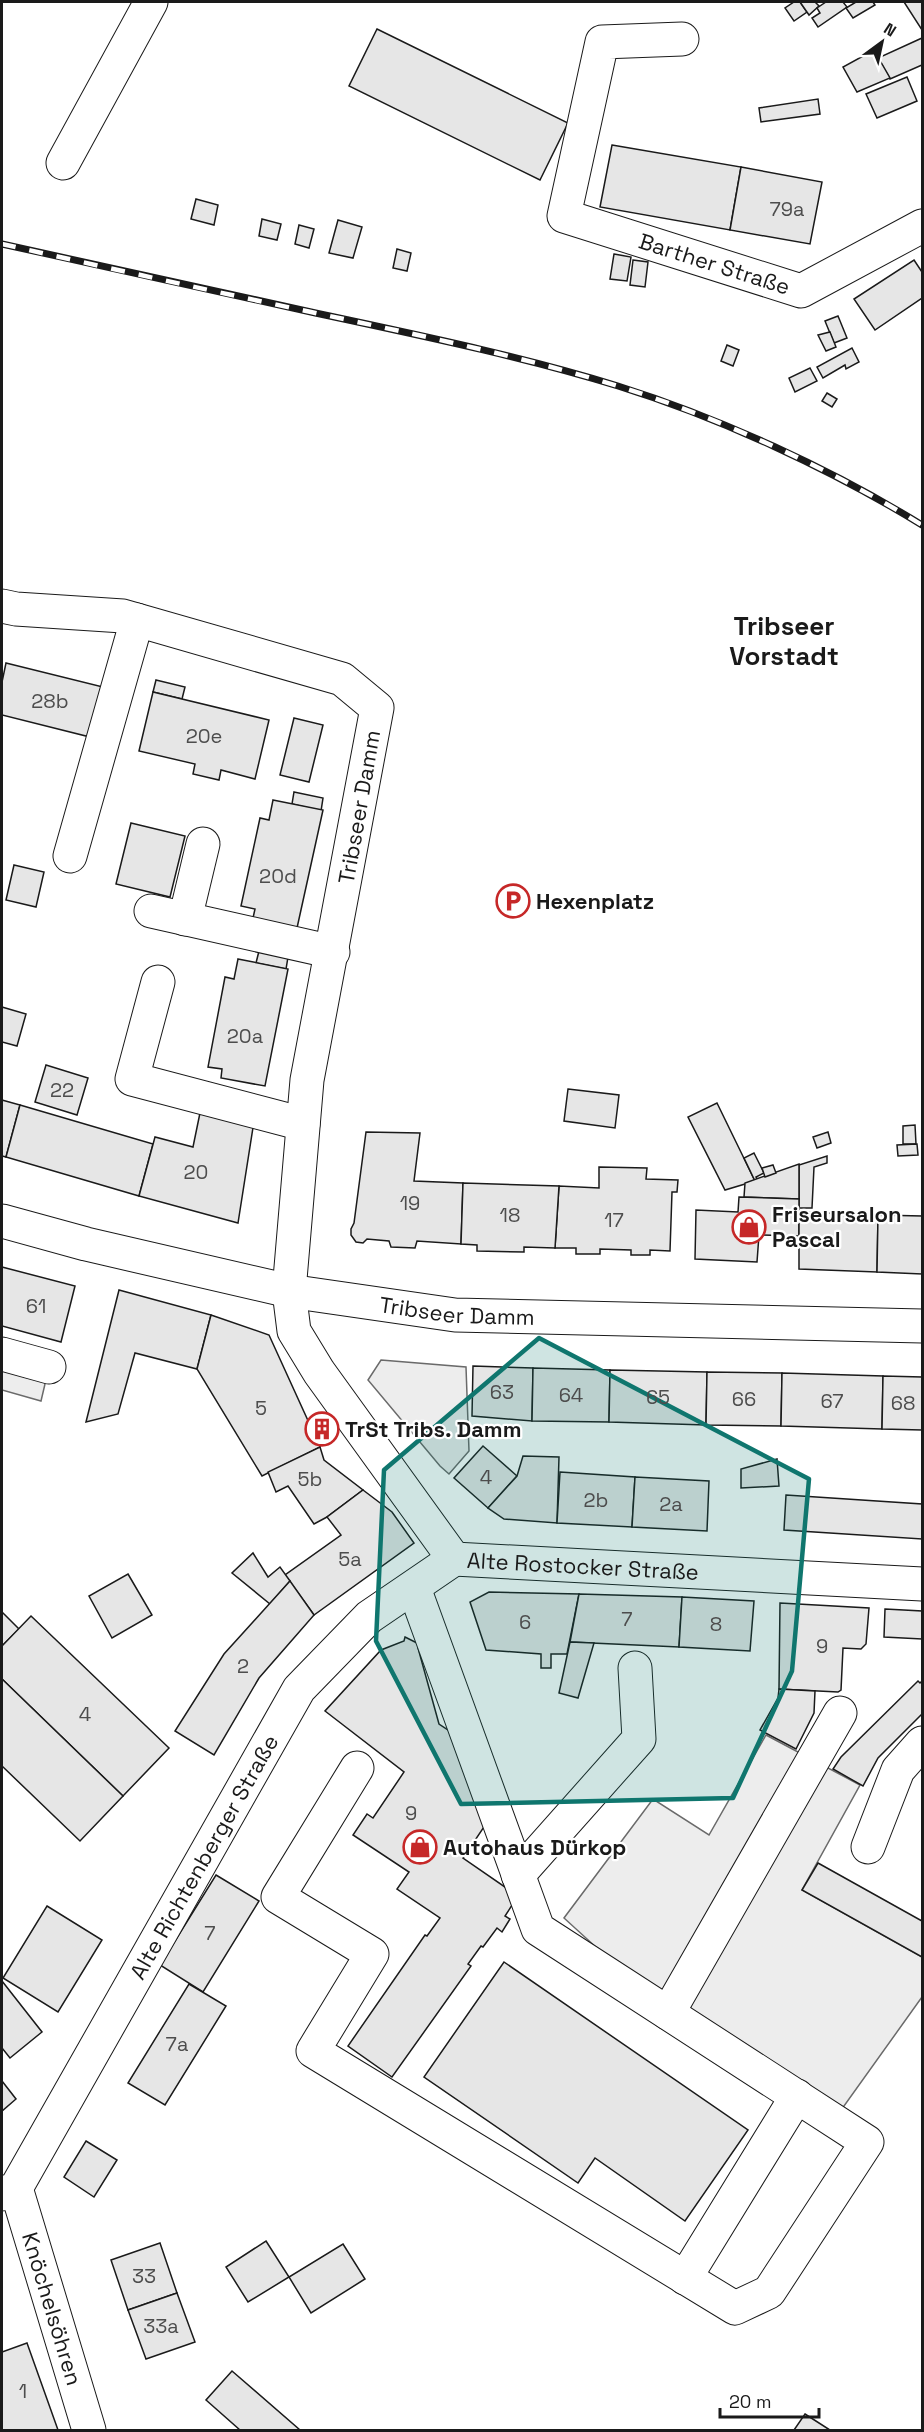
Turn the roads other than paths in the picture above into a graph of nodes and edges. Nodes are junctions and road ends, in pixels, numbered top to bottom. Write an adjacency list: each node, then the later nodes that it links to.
1 (151, 2): 3 (street)
2 (682, 39): 4 (street, Barther Straße)
3 (63, 163)
4 (922, 226)
5 (2, 606): 6 (street, Tribseer Damm)
6 (137, 620): 8 (street); 11 (street, Tribseer Damm)
7 (203, 844): 10 (street)
8 (70, 856)
9 (150, 911): 10 (street)
10 (185, 920): 11 (street)
11 (333, 952): 13 (street, Tribseer Damm)
12 (158, 982): 13 (street)
13 (303, 1124): 15 (street, Tribseer Damm)
14 (2, 1221): 15 (street, Tribseer Damm)
15 (290, 1276): 16 (street, Tribseer Damm); 19 (street, Alte Rostocker Straße)
16 (922, 1326)
17 (2, 1354): 18 (street)
18 (49, 1367)
19 (454, 1559): 20 (street, Alte Rostocker Straße); 21 (street, Alte Richtenberger Straße)
20 (922, 1584)
21 (414, 1588): 27 (street); 30 (street, Alte Richtenberger Straße)
22 (635, 1668): 27 (street)
23 (840, 1713): 28 (street)
24 (922, 1743): 26 (street)
25 (357, 1768): 31 (street)
26 (868, 1847)
27 (518, 1875): 28 (street)
28 (668, 2013): 29 (street)
29 (797, 2096): 31 (street); 31 (street)
30 (9, 2191): 32 (street, Knöchelsöhren)
31 (685, 2278)
32 (89, 2430)

